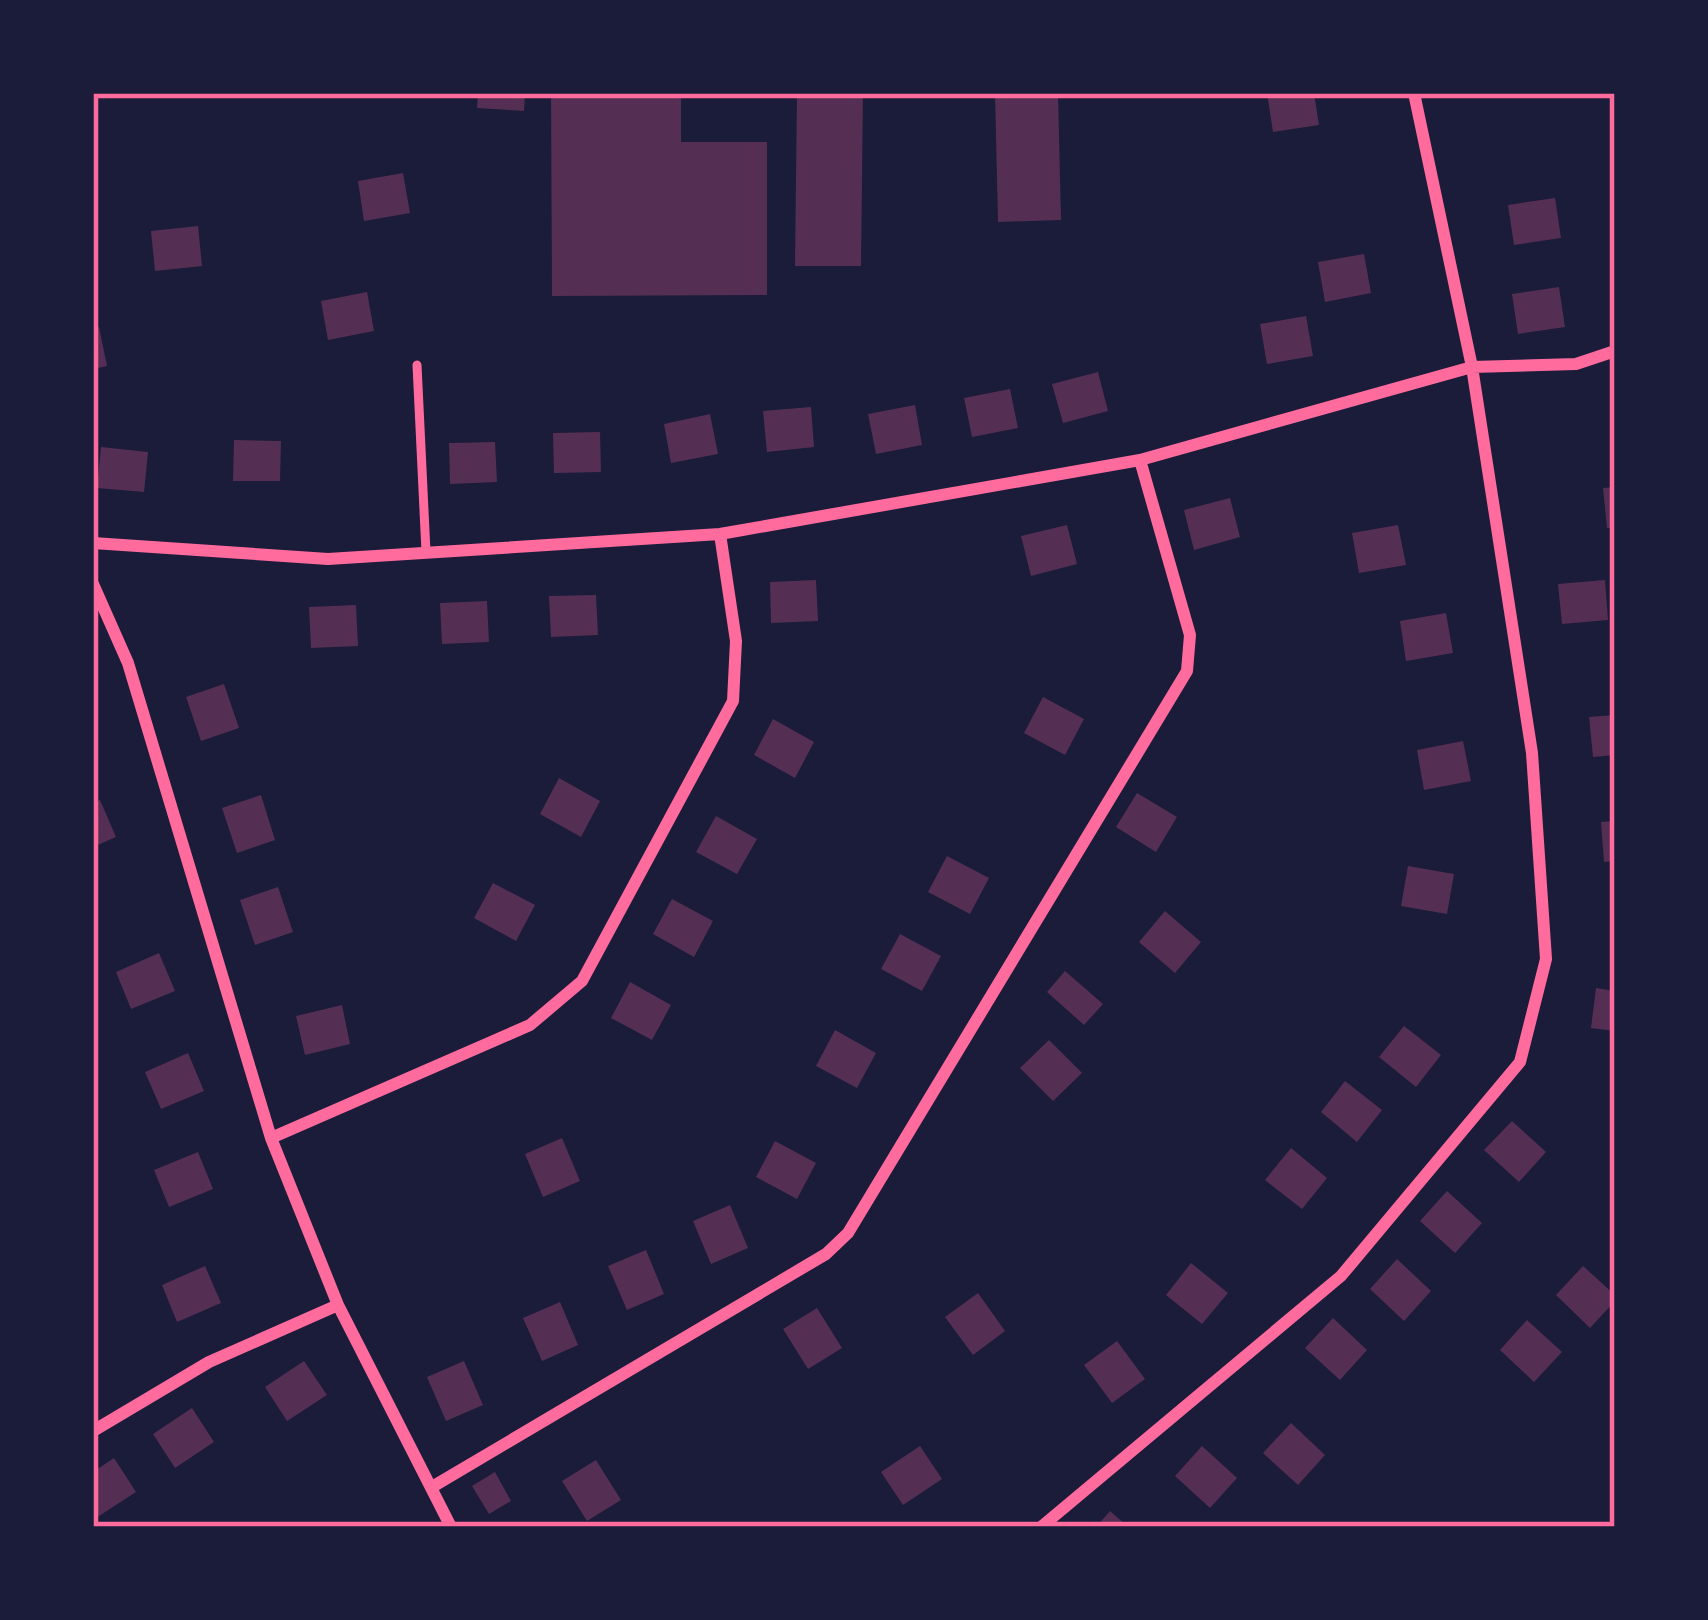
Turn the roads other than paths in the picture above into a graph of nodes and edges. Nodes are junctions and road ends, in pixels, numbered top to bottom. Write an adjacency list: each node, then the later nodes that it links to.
1 (1414, 93): 4 (street)
2 (1615, 351): 4 (street)
3 (417, 365): 8 (lane)
4 (1472, 367): 5 (street); 15 (street)
5 (1140, 460): 6 (street); 13 (street)
6 (720, 534): 8 (street); 10 (street)
7 (93, 543): 8 (street)
8 (426, 552)
9 (93, 584): 10 (street)
10 (271, 1138): 11 (street)
11 (338, 1305): 12 (street); 13 (street)
12 (93, 1431)
13 (432, 1487): 14 (street)
14 (451, 1527)
15 (1041, 1527)

